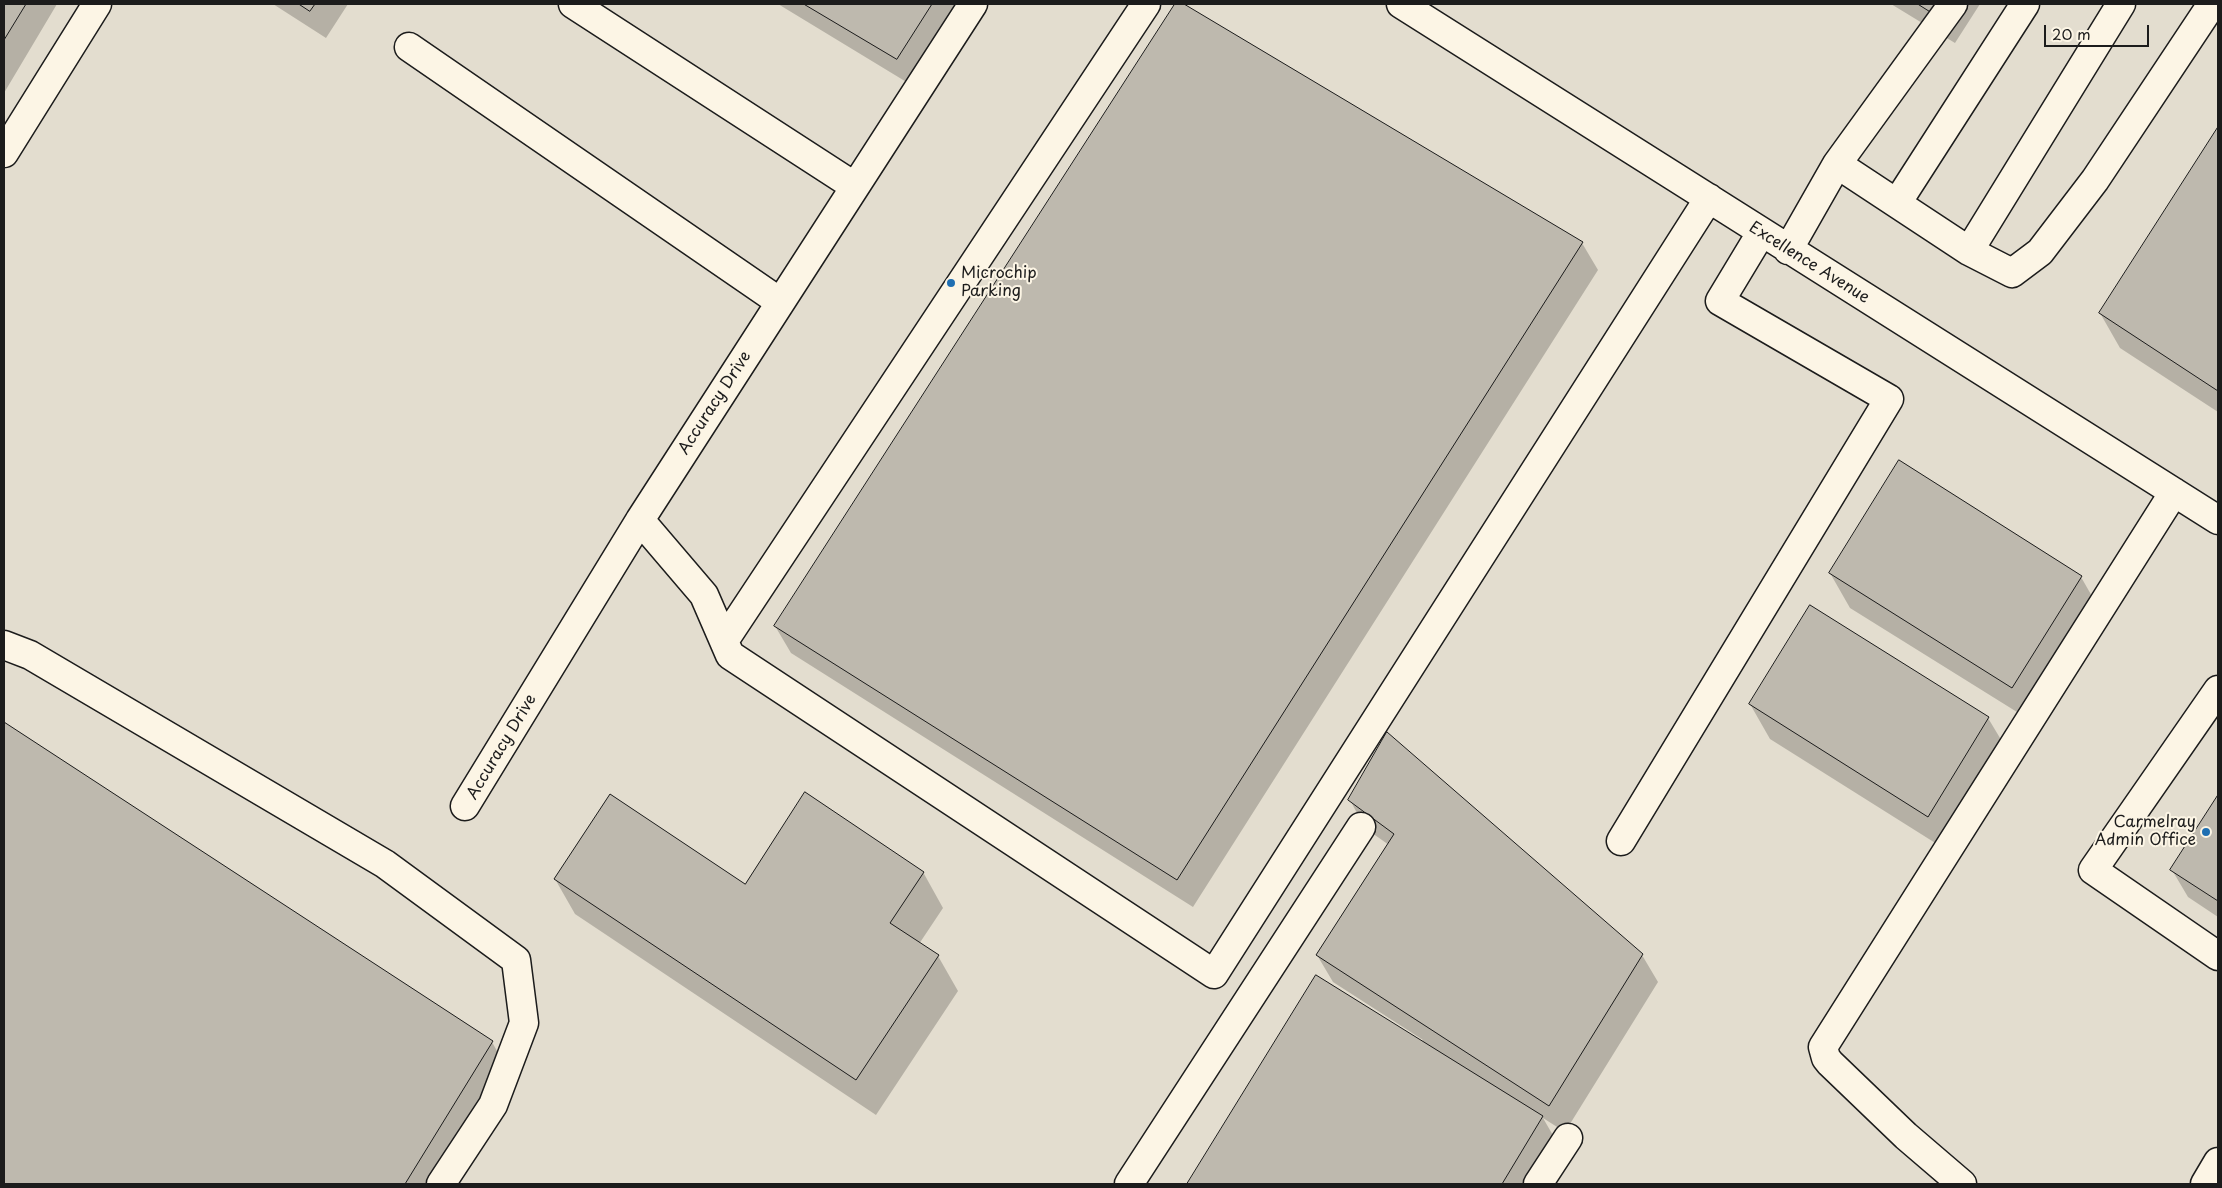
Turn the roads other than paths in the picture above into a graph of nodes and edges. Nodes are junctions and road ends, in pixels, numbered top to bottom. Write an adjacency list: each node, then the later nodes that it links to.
1 (97, 4): 11 (street)
2 (573, 4): 13 (street)
3 (972, 4): 13 (street, Accuracy Drive)
4 (1146, 4): 23 (street)
5 (1401, 4): 14 (street, Excellence Avenue)
6 (1953, 4): 12 (street)
7 (2025, 4): 15 (street)
8 (2120, 4): 18 (street)
9 (2212, 4): 18 (street)
10 (409, 47): 19 (street)
11 (4, 153)
12 (1837, 164): 15 (street); 17 (street)
13 (854, 186): 19 (street, Accuracy Drive)
14 (1709, 198): 16 (street, Excellence Avenue); 23 (street)
15 (1897, 203): 18 (street)
16 (1762, 233): 17 (street, Excellence Avenue); 28 (street)
17 (1788, 250): 20 (street, Excellence Avenue)
18 (1969, 251)
19 (780, 302): 21 (street, Accuracy Drive)
20 (2174, 492): 22 (street, Excellence Avenue); 35 (street)
21 (640, 520): 23 (street); 26 (street, Accuracy Drive)
22 (2218, 520)
23 (724, 641)
24 (4, 645): 32 (street)
25 (2218, 690): 29 (street)
26 (465, 806)
27 (1361, 828): 33 (street)
28 (1621, 841)
29 (2218, 956)
30 (1568, 1138): 34 (street)
31 (2218, 1162): 36 (street)
32 (442, 1184)
33 (1129, 1184)
34 (1538, 1184)
35 (1962, 1184)
36 (2205, 1184)

